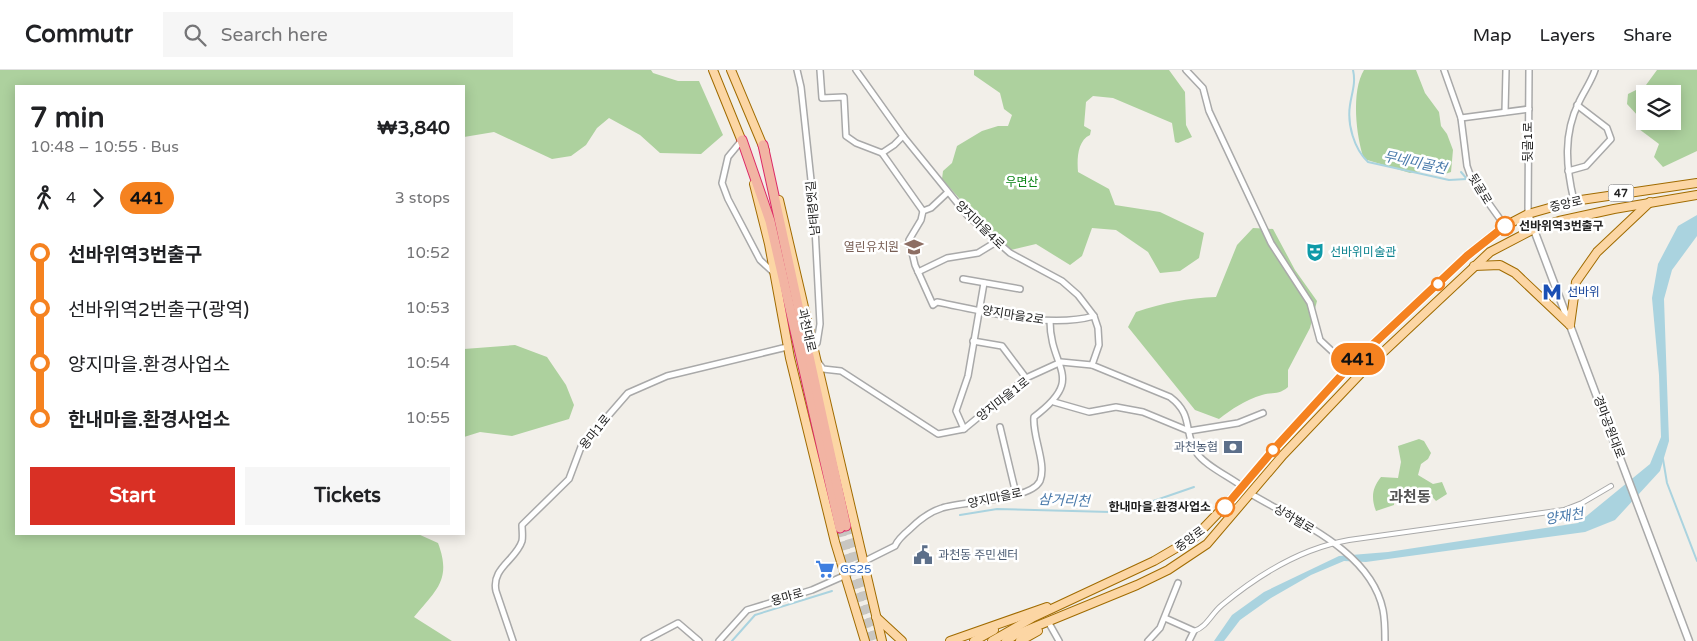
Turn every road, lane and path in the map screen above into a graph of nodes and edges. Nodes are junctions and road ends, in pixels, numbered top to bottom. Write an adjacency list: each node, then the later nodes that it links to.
1 (712, 70): 16 (main road)
2 (732, 70): 17 (main road)
3 (797, 70): 41 (street, 남태령옛길)
4 (820, 70): 18 (street)
5 (856, 70): 15 (street, 양지마을4로)
6 (1186, 70): 46 (street)
7 (1444, 70): 14 (street, 뒷골로)
8 (1506, 70): 13 (street)
9 (1529, 70): 12 (street, 뒷골1로)
10 (1595, 70): 11 (street)
11 (1578, 105): 19 (street); 19 (street)
12 (1528, 109): 13 (street); 26 (street, 뒷골1로)
13 (1504, 112): 14 (street)
14 (1462, 118): 27 (street, 뒷골로)
15 (903, 136): 18 (street); 21 (street, 양지마을4로)
16 (742, 140): 17 (highway, 과천대로); 31 (main road); 31 (street)
17 (763, 145): 41 (main road)
18 (882, 152): 25 (street)
19 (1568, 172): 23 (street)
20 (1697, 183): 23 (main road, 중앙로 / 47)
21 (947, 193): 25 (street); 29 (street, 양지마을4로)
22 (1697, 195): 24 (main road, 중앙로 / 47)
23 (1574, 201): 26 (main road, 중앙로 / 47)
24 (1650, 202): 28 (main road, 중앙로 / 47); 39 (main road)
25 (922, 211): 32 (street)
26 (1528, 214): 27 (main road, 중앙로 / 47); 28 (street, 경마공원대로)
27 (1505, 226): 46 (main road, 중앙로 / 47)
28 (1534, 229): 30 (main road, 중앙로 / 47); 39 (street, 경마공원대로)
29 (996, 242): 32 (street); 37 (street, 양지마을4로)
30 (1474, 266): 39 (main road); 56 (main road, 중앙로 / 47)
31 (773, 272): 42 (main road)
32 (918, 272): 36 (street, 양지마을2로)
33 (963, 279): 34 (street)
34 (984, 282): 35 (street); 36 (street)
35 (1020, 289)
36 (978, 310): 38 (street, 양지마을2로); 40 (street)
37 (1094, 316): 38 (street, 양지마을2로); 45 (street, 양지마을4로)
38 (1050, 321): 44 (street)
39 (1570, 325): 86 (street, 경마공원대로)
40 (973, 341): 47 (street); 51 (street)
41 (814, 346): 43 (main road)
42 (787, 347): 59 (main road); 69 (street, 용마1로)
43 (818, 362): 51 (street, 양지마을1로); 58 (main road)
44 (1061, 362): 45 (street); 47 (street, 양지마을1로); 48 (street)
45 (1092, 365): 52 (street)
46 (1349, 367): 54 (main road, 중앙로 / 47)
47 (1026, 378): 51 (street, 양지마을1로)
48 (1054, 402): 52 (street); 55 (street, 양지마을로)
49 (1263, 413): 52 (street)
50 (1000, 428): 55 (street)
51 (964, 429)
52 (1189, 431): 54 (street)
53 (1612, 486): 57 (street)
54 (1243, 487): 61 (main road, 중앙로 / 47)
55 (1016, 494): 58 (street, 양지마을로)
56 (1251, 494): 57 (street, 상하벌로); 63 (main road, 중앙로)
57 (1335, 544): 68 (street); 85 (street, 상하벌로)
58 (863, 562): 59 (street, 용마로); 62 (main road)
59 (846, 575): 67 (main road); 72 (street, 용마로)
60 (1178, 583): 64 (street)
61 (1064, 603): 65 (main road); 79 (main road, 중앙로)
62 (876, 616): 75 (main road); 76 (main road)
63 (1063, 616): 66 (main road); 80 (main road, 중앙로)
64 (1166, 618): 68 (street); 83 (street)
65 (1006, 622): 77 (main road); 78 (main road)
66 (1050, 625): 81 (main road); 82 (street)
67 (861, 626): 73 (main road); 74 (main road)
68 (1194, 631): 84 (street)
69 (513, 641)
70 (644, 641): 71 (street)
71 (699, 641)
72 (719, 641)
73 (860, 641)
74 (865, 641)
75 (882, 641)
76 (902, 641)
77 (950, 641)
78 (974, 641)
79 (992, 641)
80 (1006, 641)
81 (1020, 641)
82 (1059, 641)
83 (1148, 641)
84 (1188, 641)
85 (1385, 641)
86 (1689, 641)

